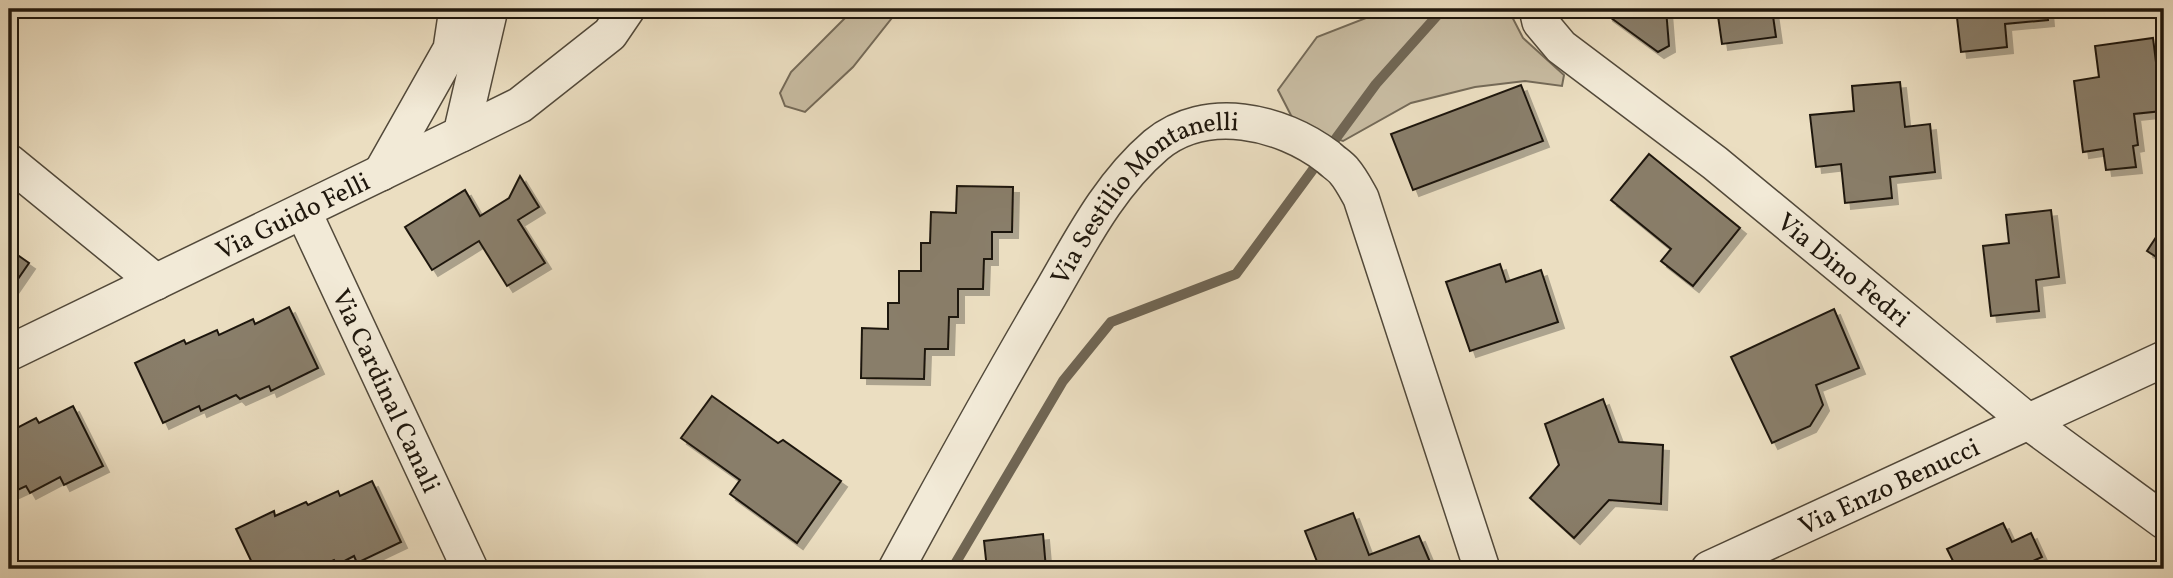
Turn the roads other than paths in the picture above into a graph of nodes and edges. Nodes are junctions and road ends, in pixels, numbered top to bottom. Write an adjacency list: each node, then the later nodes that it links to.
1 (457, 9): 7 (street)
2 (490, 9): 5 (street)
3 (627, 9): 5 (street)
4 (1537, 9): 12 (street, Via Dino Fedri)
5 (461, 134): 7 (street, Via Guido Felli)
6 (9, 162): 9 (street)
7 (381, 173): 8 (street, Via Guido Felli)
8 (303, 211): 9 (street, Via Guido Felli); 14 (street, Via Cardinal Canali)
9 (156, 282): 10 (street, Via Guido Felli)
10 (9, 353)
11 (2164, 359): 12 (street, Via Enzo Benucci)
12 (2030, 423): 13 (street, Via Dino Fedri); 17 (street, Via Enzo Benucci)
13 (2164, 521)
14 (470, 569)
15 (896, 569): 16 (street, Via Sestilio Montanelli)
16 (1482, 569)
17 (1709, 569)

